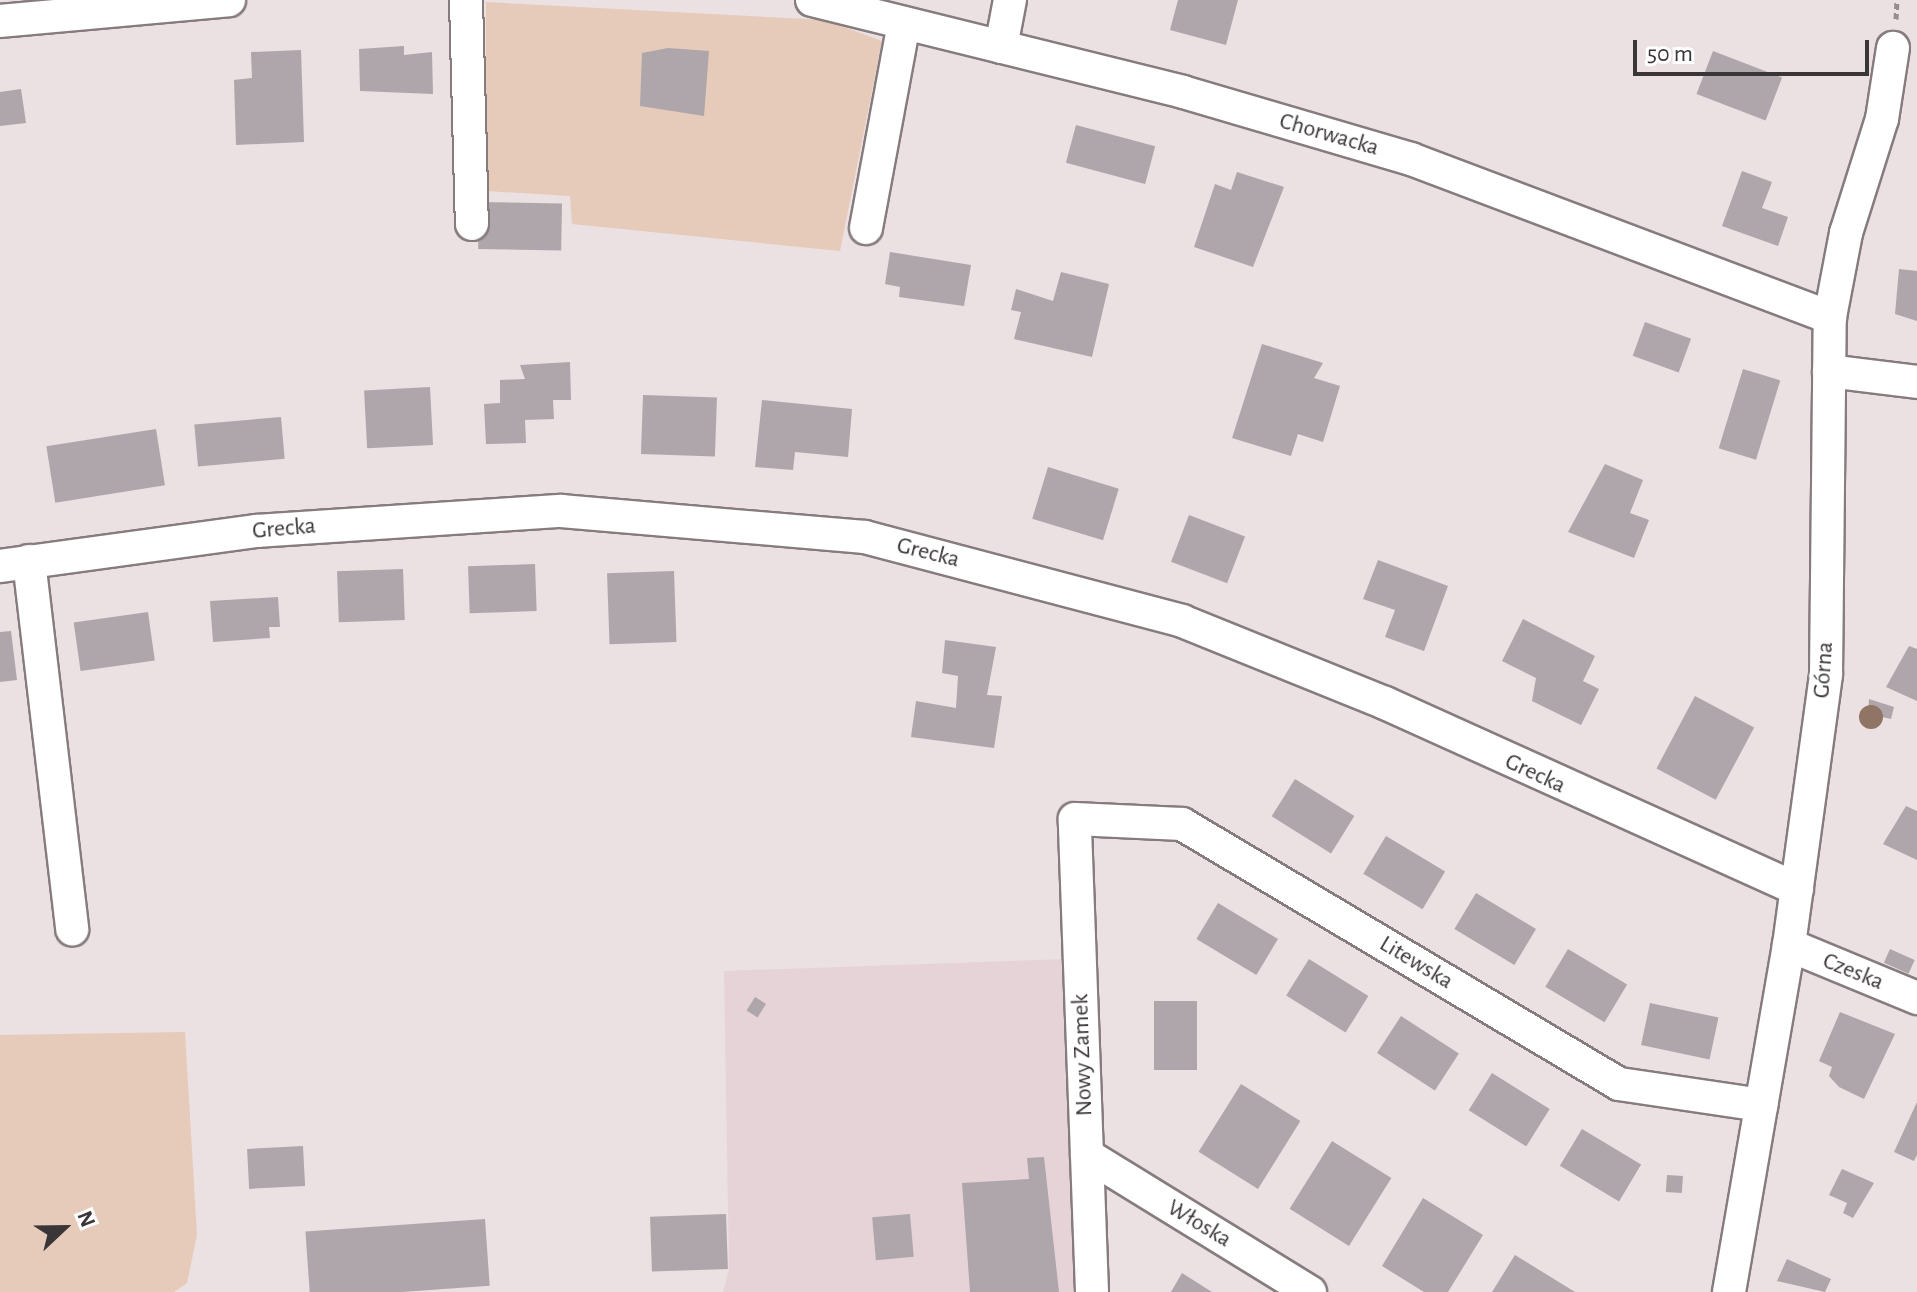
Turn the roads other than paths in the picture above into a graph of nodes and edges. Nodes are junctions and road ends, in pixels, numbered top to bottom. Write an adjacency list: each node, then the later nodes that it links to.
1 (229, 0): 6 (street)
2 (466, 0): 9 (street)
3 (812, 0): 5 (street, Chorwacka)
4 (1010, 0): 7 (street)
5 (889, 13): 7 (street, Chorwacka); 10 (street)
6 (0, 21)
7 (1001, 47): 11 (street, Chorwacka)
8 (1893, 48): 11 (street, Górna)
9 (472, 224)
10 (866, 228)
11 (1830, 317): 12 (street, Górna)
12 (1829, 371): 13 (street); 16 (street, Górna)
13 (1917, 382)
14 (14, 564): 16 (street, Grecka); 17 (street)
15 (1075, 819): 20 (street, Litewska); 21 (street, Nowy Zamek)
16 (1797, 889): 18 (street, Górna)
17 (72, 929)
18 (1789, 945): 19 (street, Czeska); 20 (street, Górna)
19 (1917, 998)
20 (1761, 1105): 24 (street, Górna)
21 (1087, 1155): 22 (street, Nowy Zamek); 23 (street, Włoska)
22 (1092, 1292)
23 (1310, 1292)
24 (1729, 1292)

